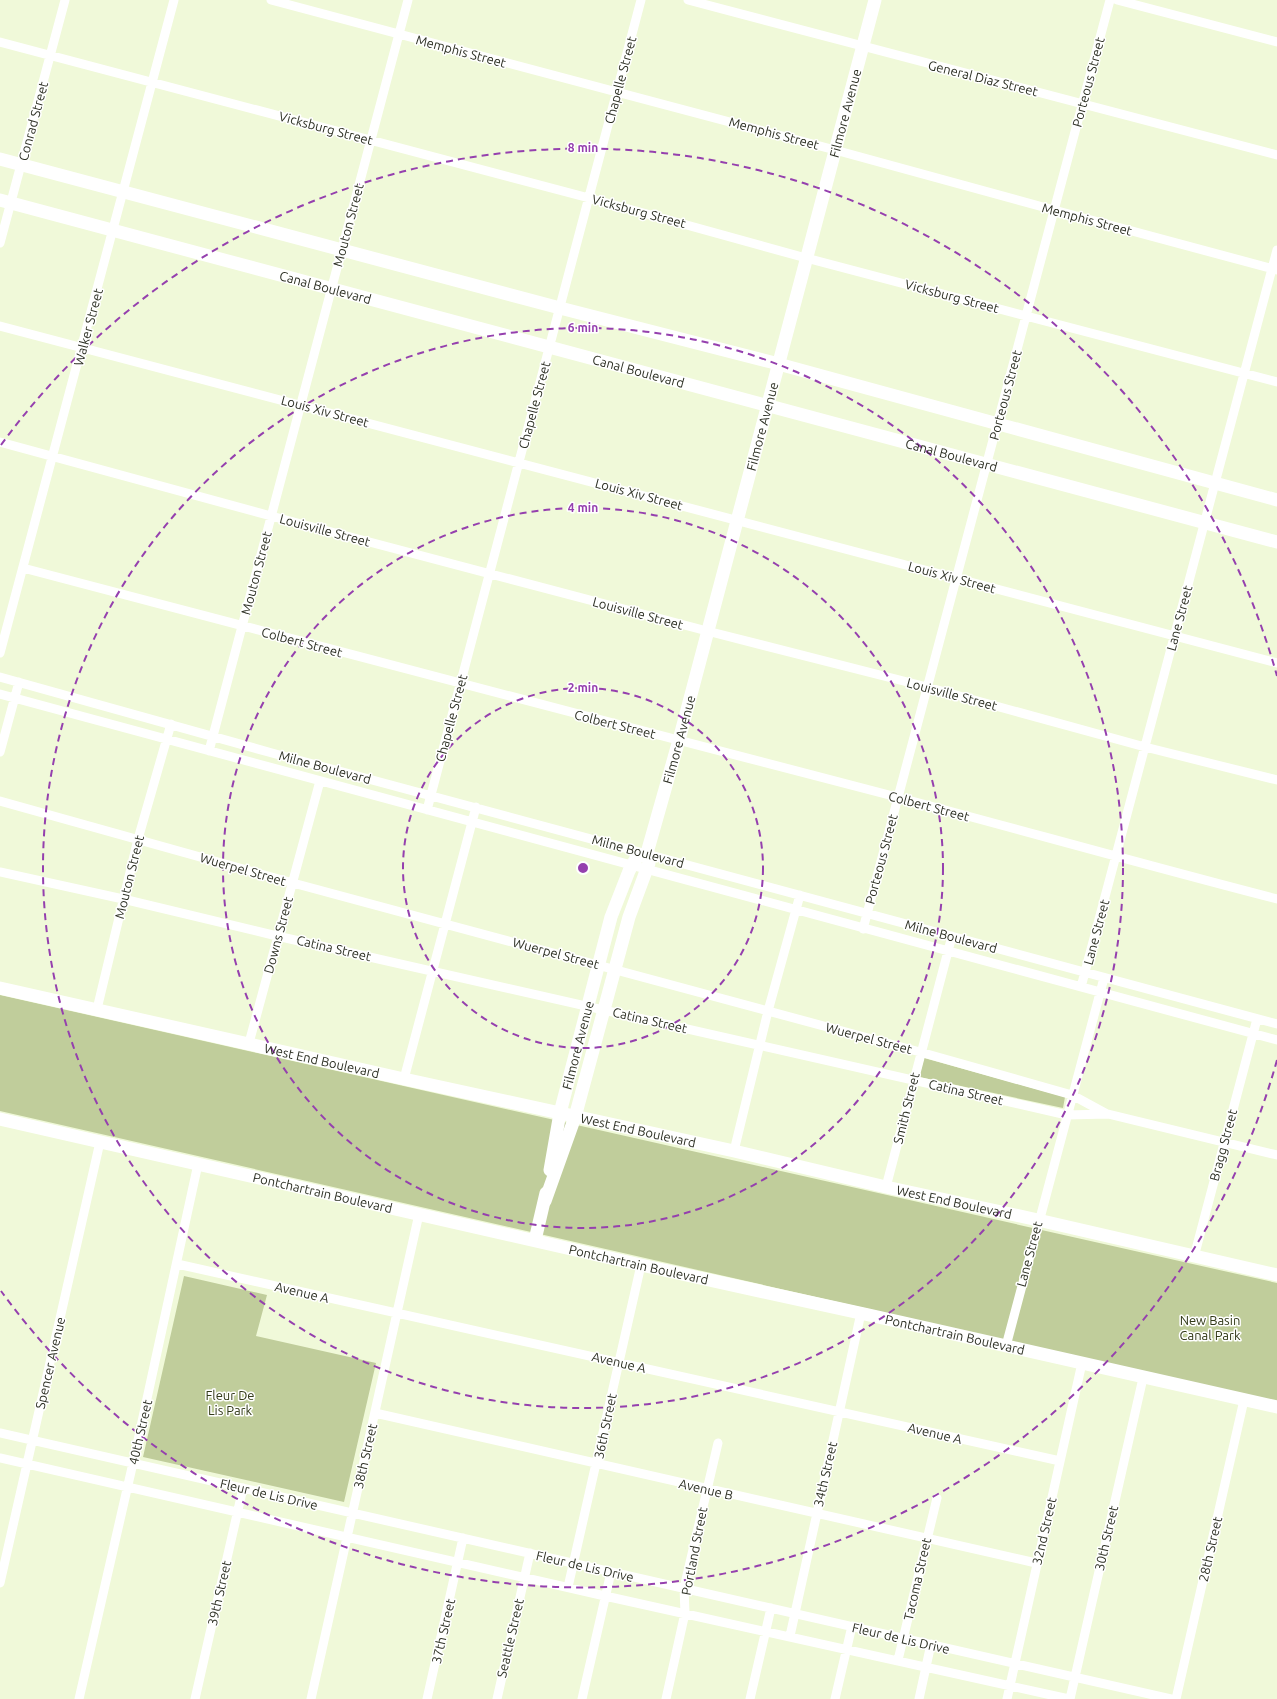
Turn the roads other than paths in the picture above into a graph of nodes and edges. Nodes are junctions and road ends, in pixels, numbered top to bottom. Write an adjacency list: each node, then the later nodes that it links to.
1 (65, 0): 14 (street, Conrad Street)
2 (174, 0): 15 (street, Walker Street)
3 (270, 0): 10 (street, Memphis Street)
4 (408, 0): 10 (street, Mouton Street)
5 (641, 0): 16 (street, Chapelle Street)
6 (688, 0): 13 (street, General Diaz Street)
7 (875, 0): 13 (main road, Filmore Avenue)
8 (1110, 0): 17 (street, Porteous Street)
9 (1117, 0): 12 (street)
10 (398, 34): 16 (street, Memphis Street); 18 (street, Mouton Street)
11 (0, 42): 14 (street, Vicksburg Street)
12 (1277, 42)
13 (863, 47): 17 (street, General Diaz Street); 19 (main road, Filmore Avenue)
14 (51, 55): 15 (street, Vicksburg Street); 22 (street, Conrad Street)
15 (152, 82): 18 (street, Vicksburg Street); 23 (street, Walker Street)
16 (617, 92): 19 (street, Memphis Street); 24 (street, Chapelle Street)
17 (1082, 103): 20 (street, General Diaz Street); 26 (street, Porteous Street)
18 (370, 140): 24 (street, Vicksburg Street); 29 (street, Mouton Street)
19 (835, 150): 26 (street, Memphis Street); 31 (main road, Filmore Avenue)
20 (1277, 155)
21 (0, 159): 22 (main road)
22 (21, 165): 23 (main road); 25 (street, Conrad Street)
23 (123, 192): 27 (street, Walker Street); 29 (main road)
24 (589, 198): 31 (street, Vicksburg Street); 34 (street, Chapelle Street)
25 (5, 202): 27 (main road, Canal Boulevard); 28 (street, Conrad Street)
26 (1054, 210): 32 (street, Memphis Street); 35 (street, Porteous Street)
27 (113, 230): 33 (main road, Canal Boulevard); 37 (street, Walker Street)
28 (0, 243)
29 (342, 250): 33 (street, Mouton Street); 34 (main road)
30 (1277, 250): 32 (street, Lane Street)
31 (806, 258): 35 (street, Vicksburg Street); 39 (main road, Filmore Avenue)
32 (1275, 269): 40 (street, Lane Street)
33 (331, 288): 38 (main road, Canal Boulevard); 42 (street, Mouton Street)
34 (560, 308): 38 (street, Chapelle Street); 39 (main road)
35 (1026, 315): 40 (street, Vicksburg Street); 44 (street, Porteous Street)
36 (0, 326): 37 (street, Louis Xiv Street)
37 (82, 347): 42 (street, Louis Xiv Street); 46 (street, Walker Street)
38 (550, 347): 43 (main road, Canal Boulevard); 47 (street, Chapelle Street)
39 (778, 364): 43 (main road, Filmore Avenue); 44 (main road)
40 (1244, 374): 41 (street, Vicksburg Street); 49 (street, Lane Street)
41 (1277, 382)
42 (301, 405): 47 (street, Louis Xiv Street); 51 (street, Mouton Street)
43 (766, 405): 48 (main road, Canal Boulevard); 52 (main road, Filmore Avenue)
44 (997, 424): 48 (street, Porteous Street); 49 (main road)
45 (0, 442): 46 (street, Louisville Street)
46 (53, 457): 51 (street, Louisville Street); 55 (street, Walker Street)
47 (519, 463): 52 (street, Louis Xiv Street); 56 (street, Chapelle Street)
48 (986, 465): 53 (main road, Canal Boulevard); 57 (street, Porteous Street)
49 (1215, 483): 50 (main road); 53 (street, Lane Street)
50 (1277, 500)
51 (271, 516): 56 (street, Louisville Street); 58 (street, Mouton Street)
52 (736, 520): 57 (street, Louis Xiv Street); 59 (main road, Filmore Avenue)
53 (1205, 523): 54 (main road, Canal Boulevard); 60 (street, Lane Street)
54 (1277, 542)
55 (23, 568): 58 (street, Colbert Street); 61 (street, Walker Street)
56 (489, 573): 59 (street, Louisville Street); 65 (street, Chapelle Street)
57 (956, 578): 60 (street, Louis Xiv Street); 66 (street, Porteous Street)
58 (242, 627): 65 (street, Colbert Street); 70 (street, Mouton Street)
59 (707, 631): 66 (street, Louisville Street); 72 (main road, Filmore Avenue)
60 (1174, 637): 62 (street, Louis Xiv Street); 73 (street, Lane Street)
61 (0, 653)
62 (1277, 663)
63 (0, 677): 64 (street, Milne Boulevard)
64 (19, 682): 68 (street); 69 (street, Milne Boulevard)
65 (460, 684): 72 (street, Colbert Street); 78 (street, Chapelle Street)
66 (927, 687): 73 (street, Louisville Street); 79 (street, Porteous Street)
67 (0, 694): 68 (street, Milne Boulevard)
68 (14, 698): 71 (street, Milne Boulevard); 75 (street)
69 (171, 724): 70 (street, Milne Boulevard); 71 (street, Mouton Street)
70 (213, 735): 74 (street, Mouton Street); 78 (street, Milne Boulevard)
71 (166, 739): 74 (street, Milne Boulevard); 84 (street, Mouton Street)
72 (679, 740): 79 (street, Colbert Street); 85 (main road, Filmore Avenue)
73 (1145, 747): 76 (street, Louisville Street); 86 (street, Lane Street)
74 (209, 751): 77 (street, Milne Boulevard)
75 (0, 752)
76 (1277, 780)
77 (320, 781): 82 (street, Milne Boulevard); 90 (street, Downs Street)
78 (431, 795): 81 (street, Milne Boulevard); 82 (street, Chapelle Street)
79 (898, 797): 86 (street, Colbert Street); 95 (street, Porteous Street)
80 (0, 801): 84 (street, Wuerpel Street)
81 (476, 807): 83 (street); 85 (street, Milne Boulevard)
82 (427, 810): 83 (street, Milne Boulevard)
83 (472, 822): 87 (street, Milne Boulevard); 96 (street)
84 (138, 839): 90 (street, Wuerpel Street); 92 (street, Mouton Street)
85 (647, 853): 87 (main road, Filmore Avenue); 88 (main road, Filmore Avenue); 91 (street, Milne Boulevard)
86 (1116, 857): 93 (street, Colbert Street); 104 (street, Lane Street)
87 (632, 866): 88 (street, Milne Boulevard); 101 (main road, Filmore Avenue)
88 (647, 870): 94 (street, Milne Boulevard); 102 (main road, Filmore Avenue)
89 (0, 872): 92 (street, Catina Street)
90 (293, 883): 96 (street, Wuerpel Street); 98 (street, Downs Street)
91 (800, 895): 94 (street); 95 (street, Milne Boulevard)
92 (123, 899): 98 (street, Catina Street); 110 (street, Mouton Street)
93 (1277, 899)
94 (795, 910): 97 (street, Milne Boulevard); 112 (street)
95 (867, 913): 97 (street, Porteous Street); 99 (street, Milne Boulevard)
96 (444, 923): 101 (street, Wuerpel Street); 103 (street)
97 (863, 929): 100 (street, Milne Boulevard)
98 (277, 936): 103 (street, Catina Street); 117 (street, Downs Street)
99 (952, 936): 100 (street, Smith Street); 104 (street, Milne Boulevard)
100 (947, 952): 106 (street, Milne Boulevard); 119 (street, Smith Street)
101 (598, 965): 102 (street, Wuerpel Street); 109 (main road, Filmore Avenue)
102 (614, 968): 111 (main road, Filmore Avenue); 112 (street, Wuerpel Street)
103 (432, 971): 109 (street, Catina Street); 120 (street)
104 (1085, 972): 105 (street, Milne Boulevard); 106 (street, Lane Street)
105 (1104, 978): 108 (street, Lane Street); 113 (street, Milne Boulevard)
106 (1081, 987): 108 (street, Milne Boulevard)
107 (0, 988): 110 (main road, West End Boulevard)
108 (1100, 992): 115 (street, Milne Boulevard); 122 (street, Lane Street)
109 (587, 1005): 111 (street, Catina Street); 123 (main road, Filmore Avenue)
110 (96, 1009): 117 (main road, West End Boulevard)
111 (604, 1009): 118 (street, Catina Street); 126 (main road, Filmore Avenue)
112 (768, 1011): 118 (street); 119 (street, Wuerpel Street)
113 (1257, 1019): 114 (street, Milne Boulevard); 115 (street, Bragg Street)
114 (1277, 1024)
115 (1254, 1034): 116 (street, Milne Boulevard); 129 (street, Bragg Street)
116 (1277, 1040)
117 (249, 1043): 120 (main road, West End Boulevard)
118 (760, 1045): 121 (street, Catina Street); 130 (street)
119 (920, 1052): 121 (street, Smith Street); 122 (street, Wuerpel Street)
120 (404, 1079): 123 (main road, West End Boulevard)
121 (913, 1080): 125 (street, Catina Street); 133 (street, Smith Street)
122 (1072, 1095): 124 (street, Wuerpel Street); 125 (street, Lane Street)
123 (560, 1113): 126 (main road, West End Boulevard); 134 (main road, Filmore Avenue)
124 (1108, 1114): 125 (street, Catina Street); 129 (street, Catina Street)
125 (1067, 1115): 136 (street, Lane Street)
126 (575, 1116): 130 (main road, West End Boulevard); 134 (main road, Filmore Avenue)
127 (0, 1119): 128 (main road, Pontchartrain Boulevard)
128 (100, 1142): 132 (main road, Pontchartrain Boulevard); 153 (street, Spencer Avenue)
129 (1223, 1142): 131 (street, Catina Street); 138 (street, Bragg Street)
130 (734, 1151): 133 (main road, West End Boulevard)
131 (1277, 1155)
132 (198, 1164): 135 (main road, Pontchartrain Boulevard); 139 (street, 40th Street)
133 (886, 1187): 136 (main road, West End Boulevard)
134 (545, 1201): 137 (main road, Filmore Avenue)
135 (419, 1214): 137 (main road, Pontchartrain Boulevard); 142 (street, 38th Street)
136 (1038, 1220): 138 (main road, West End Boulevard); 144 (street, Lane Street)
137 (535, 1240): 140 (main road, Pontchartrain Boulevard)
138 (1194, 1257): 141 (main road, West End Boulevard)
139 (177, 1264): 142 (street, Avenue A); 157 (street, 40th Street)
140 (641, 1265): 143 (main road, Pontchartrain Boulevard); 145 (street, 36th Street)
141 (1277, 1275)
142 (396, 1313): 145 (street, Avenue A); 151 (street, 38th Street)
143 (862, 1313): 144 (main road, Pontchartrain Boulevard); 150 (street, 34th Street)
144 (1006, 1346): 146 (main road, Pontchartrain Boulevard)
145 (619, 1362): 150 (street, Avenue A); 159 (street, 36th Street)
146 (1082, 1364): 147 (main road, Pontchartrain Boulevard); 156 (street, 32nd Street)
147 (1143, 1378): 148 (main road, Pontchartrain Boulevard); 192 (street, 30th Street)
148 (1244, 1400): 149 (main road, Pontchartrain Boulevard); 207 (street, 28th Street)
149 (1277, 1407)
150 (839, 1412): 156 (street, Avenue A); 166 (street, 34th Street)
151 (375, 1413): 159 (street, Avenue B); 165 (street, 38th Street)
152 (0, 1433): 153 (street, Fleur de Lis Drive)
153 (32, 1440): 157 (street, Fleur de Lis Drive); 158 (street, Spencer Avenue)
154 (718, 1443): 162 (street, Portland Street)
155 (0, 1458): 158 (street, Fleur de Lis Drive)
156 (1060, 1461): 173 (street, 32nd Street)
157 (133, 1463): 160 (street, 40th Street); 161 (street, Fleur de Lis Drive)
158 (27, 1464): 160 (street, Fleur de Lis Drive); 176 (street, Spencer Avenue)
159 (596, 1464): 162 (street, Avenue B); 172 (street, 36th Street)
160 (127, 1487): 164 (street, Fleur de Lis Drive); 194 (street, 40th Street)
161 (243, 1488): 164 (street, 39th Street); 165 (street, Fleur de Lis Drive)
162 (706, 1489): 166 (street, Avenue B); 178 (street, Portland Street)
163 (937, 1498): 169 (street, Tacoma Street)
164 (238, 1512): 167 (street, Fleur de Lis Drive); 195 (street, 39th Street)
165 (353, 1513): 167 (street, 38th Street); 168 (street, Fleur de Lis Drive)
166 (816, 1513): 169 (street, Avenue B); 182 (street, 34th Street)
167 (346, 1537): 171 (street, Fleur de Lis Drive); 196 (street, 38th Street)
168 (463, 1538): 170 (street, Fleur de Lis Drive); 171 (street, 37th Street)
169 (927, 1538): 173 (street, Avenue B); 186 (street, Tacoma Street)
170 (530, 1553): 172 (street, Fleur de Lis Drive); 175 (street, Seattle Street)
171 (458, 1562): 175 (street, Fleur de Lis Drive); 197 (street, 37th Street)
172 (574, 1563): 174 (street, Fleur de Lis Drive); 177 (street, 36th Street)
173 (1036, 1563): 190 (street, 32nd Street)
174 (611, 1572): 178 (street, Fleur de Lis Drive); 179 (street)
175 (524, 1577): 177 (street, Fleur de Lis Drive); 198 (street, Seattle Street)
176 (0, 1583)
177 (568, 1587): 179 (street, Fleur de Lis Drive)
178 (684, 1588): 180 (street, Fleur de Lis Drive); 181 (street, Portland Street)
179 (605, 1596): 181 (street, Fleur de Lis Drive); 199 (street)
180 (771, 1608): 182 (street, Fleur de Lis Drive); 184 (street)
181 (685, 1613): 184 (street, Fleur de Lis Drive); 200 (street, Portland Street)
182 (795, 1614): 183 (street, Fleur de Lis Drive); 185 (street, 34th Street)
183 (852, 1626): 186 (street, Fleur de Lis Drive); 188 (street)
184 (766, 1631): 185 (street, Fleur de Lis Drive); 201 (street)
185 (790, 1636): 188 (street, Fleur de Lis Drive)
186 (903, 1638): 187 (street, Fleur de Lis Drive); 189 (street, Tacoma Street)
187 (931, 1644): 190 (street, Fleur de Lis Drive); 191 (street)
188 (846, 1648): 189 (street, Fleur de Lis Drive); 202 (street)
189 (898, 1660): 191 (street, Fleur de Lis Drive)
190 (1015, 1664): 192 (street, Fleur de Lis Drive); 193 (street, 32nd Street)
191 (926, 1667): 193 (street, Fleur de Lis Drive); 203 (street)
192 (1075, 1677): 205 (street, 30th Street); 206 (street, Fleur de Lis Drive)
193 (1010, 1686): 204 (street, 32nd Street); 205 (street, Fleur de Lis Drive)
194 (79, 1699)
195 (195, 1699)
196 (311, 1699)
197 (427, 1699)
198 (497, 1699)
199 (582, 1699)
200 (666, 1699)
201 (750, 1699)
202 (835, 1699)
203 (919, 1699)
204 (1007, 1699)
205 (1069, 1699)
206 (1171, 1699)
207 (1176, 1699)

